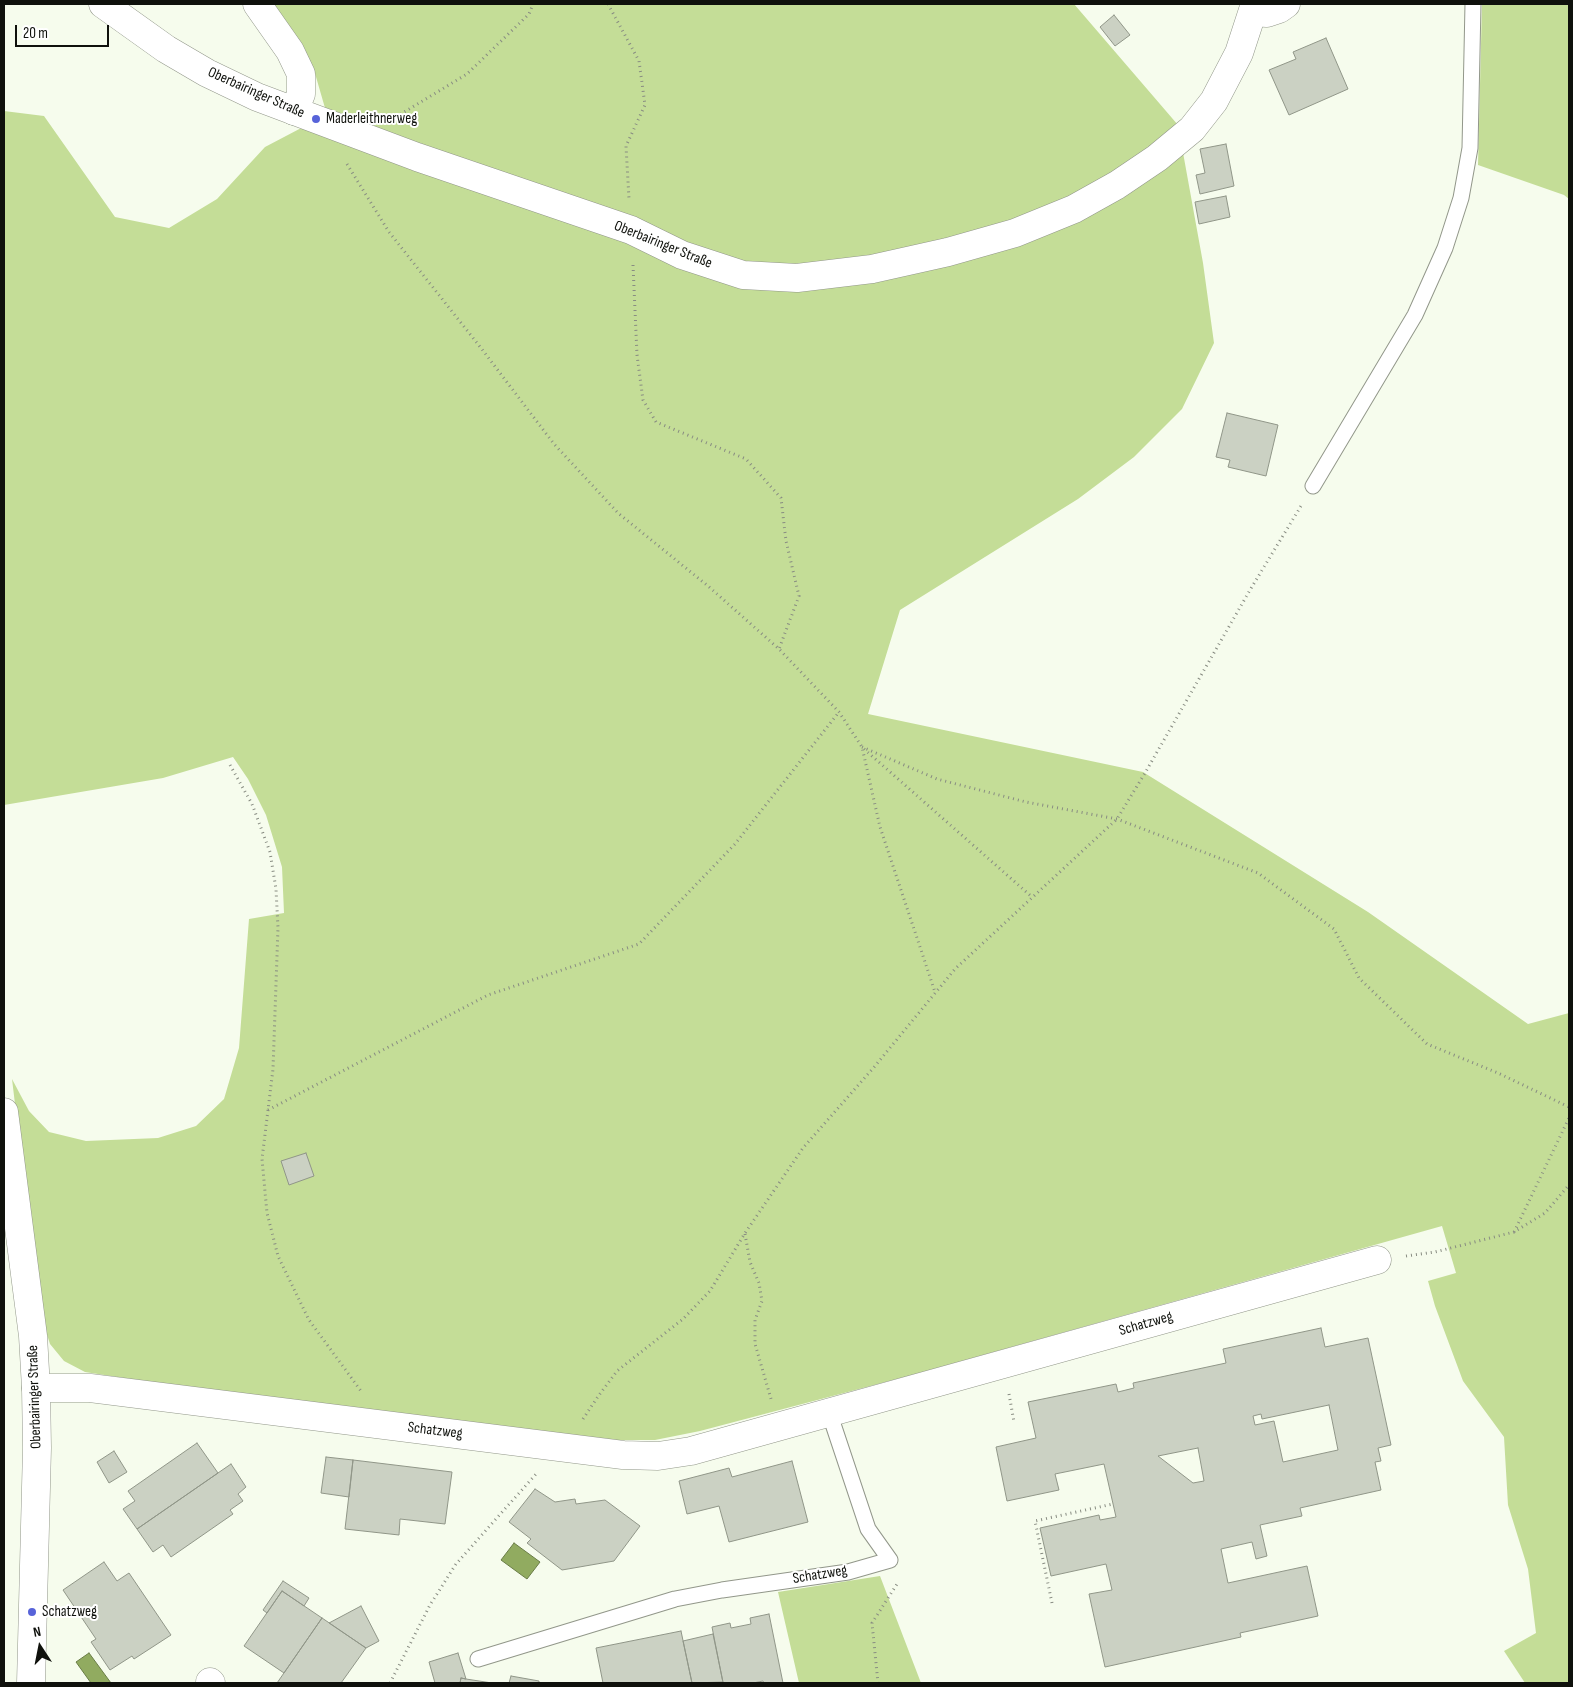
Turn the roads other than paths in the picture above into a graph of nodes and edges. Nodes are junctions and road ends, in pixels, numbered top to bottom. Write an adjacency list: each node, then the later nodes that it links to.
1 (104, 4): 6 (street, Oberbairinger Straße)
2 (257, 4): 6 (street)
3 (1286, 4): 5 (street, Oberbairinger Straße)
4 (1473, 4): 7 (lane)
5 (1254, 8): 6 (street, Oberbairinger Straße)
6 (294, 111)
7 (1313, 486)
8 (4, 1112): 10 (street, Oberbairinger Straße)
9 (1377, 1260): 11 (street, Schatzweg)
10 (36, 1388): 11 (street, Schatzweg); 13 (street, Oberbairinger Straße)
11 (829, 1412): 12 (lane, Schatzweg)
12 (478, 1659)
13 (31, 1683)

